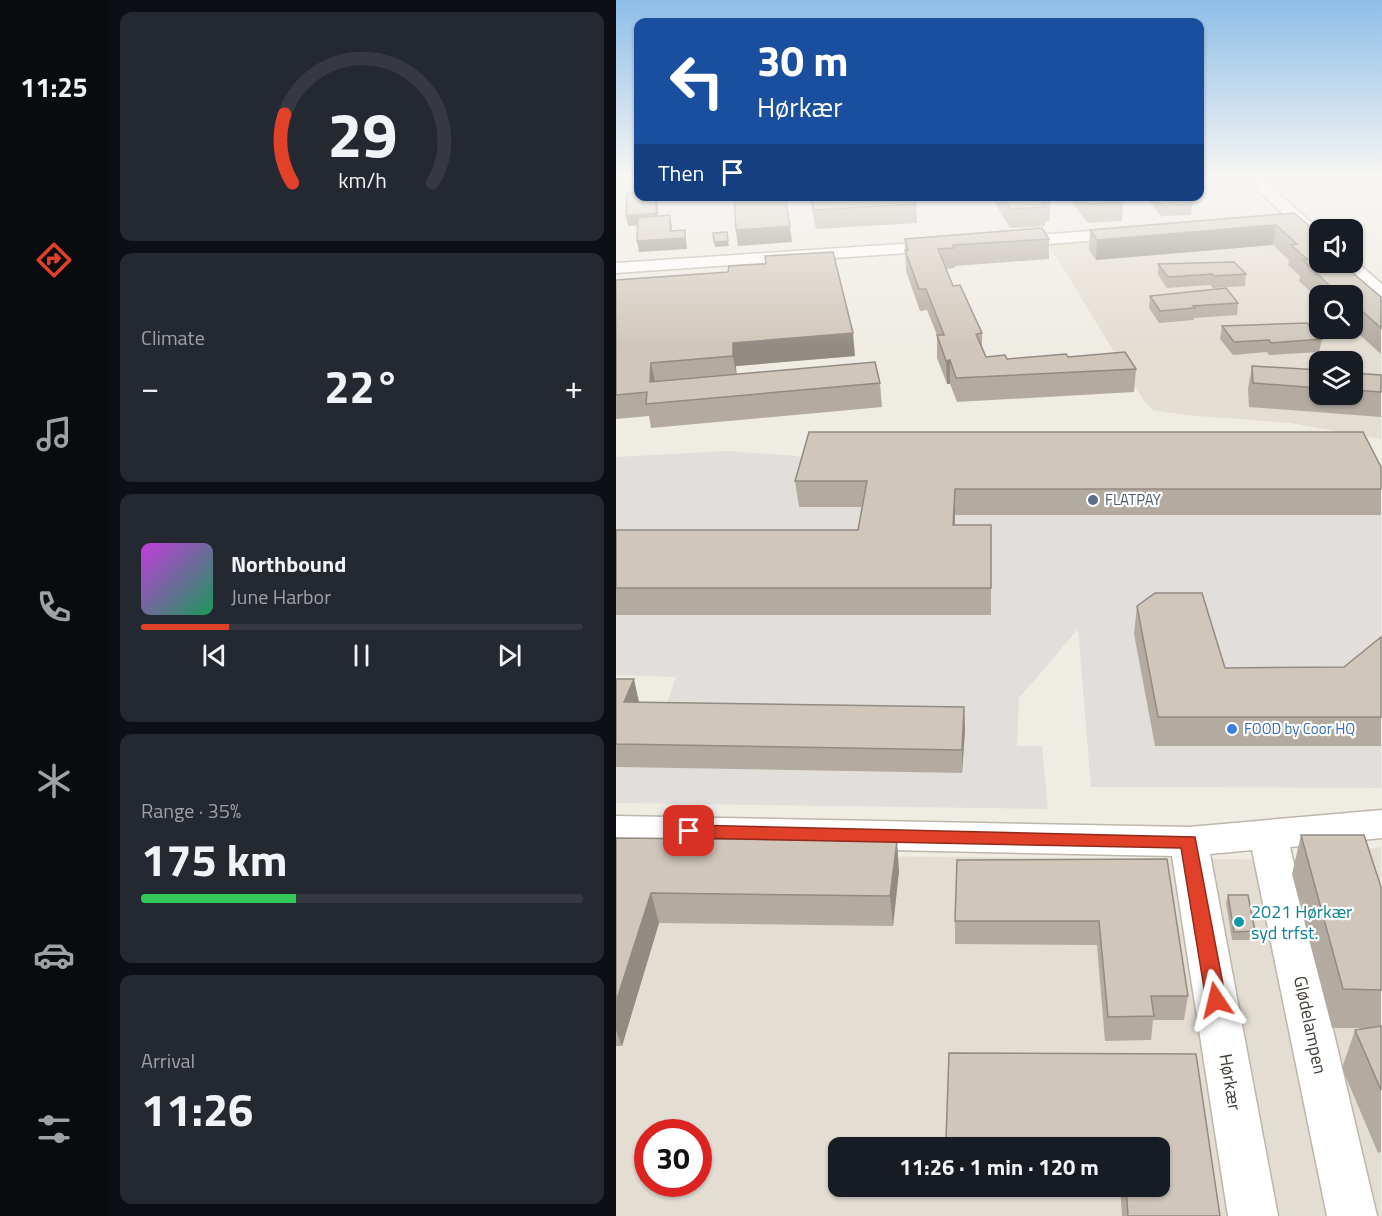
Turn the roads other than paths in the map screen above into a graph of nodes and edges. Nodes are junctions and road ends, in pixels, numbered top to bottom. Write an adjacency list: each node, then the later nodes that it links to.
1 (1138, 233): 2 (street)
2 (987, 243)
3 (963, 245): 4 (street)
4 (616, 268)
5 (1358, 273): 6 (street)
6 (1381, 294)
7 (1381, 824): 9 (street)
8 (616, 830): 10 (street)
9 (1268, 835): 10 (street); 12 (street, Glødelampen)
10 (1189, 842): 11 (street, Hørkær)
11 (1253, 1216)
12 (1352, 1216)

